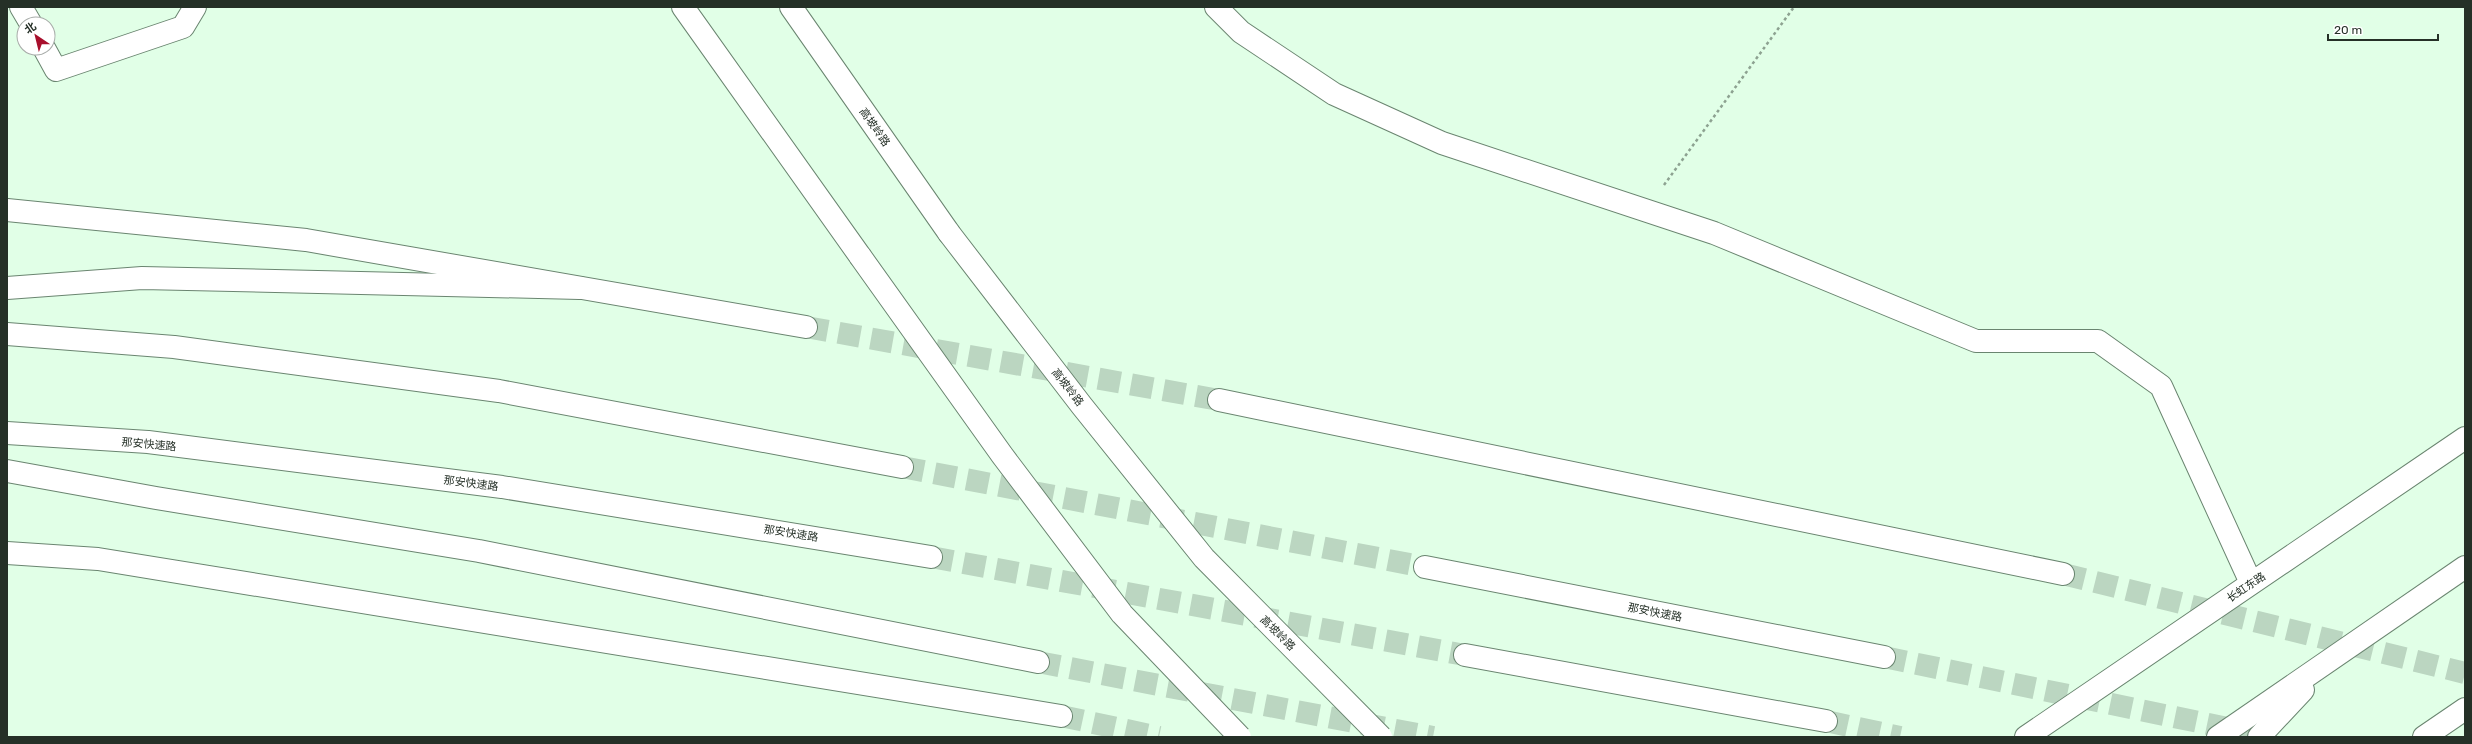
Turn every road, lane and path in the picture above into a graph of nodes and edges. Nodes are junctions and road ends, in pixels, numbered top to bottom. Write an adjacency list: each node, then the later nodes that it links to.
1 (21, 7): 7 (main road)
2 (195, 7): 8 (main road)
3 (683, 7): 33 (main road, bridge)
4 (791, 7): 34 (main road, 高坡岭路, bridge)
5 (1216, 7): 10 (main road)
6 (1794, 7): 10 (path)
7 (26, 16)
8 (48, 56)
9 (7, 210): 12 (main road)
10 (1645, 211): 25 (main road)
11 (7, 288): 12 (main road)
12 (580, 288): 13 (main road)
13 (806, 327)
14 (7, 334): 18 (main road)
15 (1219, 400): 24 (main road)
16 (7, 433): 21 (main road, 那安快速路)
17 (2465, 438): 25 (main road, 长虹东路)
18 (902, 467)
19 (7, 471): 29 (main road)
20 (7, 553): 31 (main road)
21 (931, 557)
22 (1425, 567): 27 (main road, 那安快速路)
23 (2465, 567): 28 (main road)
24 (2063, 574)
25 (2251, 583): 35 (main road, 长虹东路)
26 (1465, 655): 32 (main road)
27 (1884, 657)
28 (2332, 658): 36 (main road); 37 (main road)
29 (1038, 662)
30 (2465, 708): 38 (main road)
31 (1061, 716)
32 (1826, 721)
33 (1240, 737)
34 (1381, 737)
35 (2026, 737)
36 (2218, 737)
37 (2259, 737)
38 (2424, 737)

